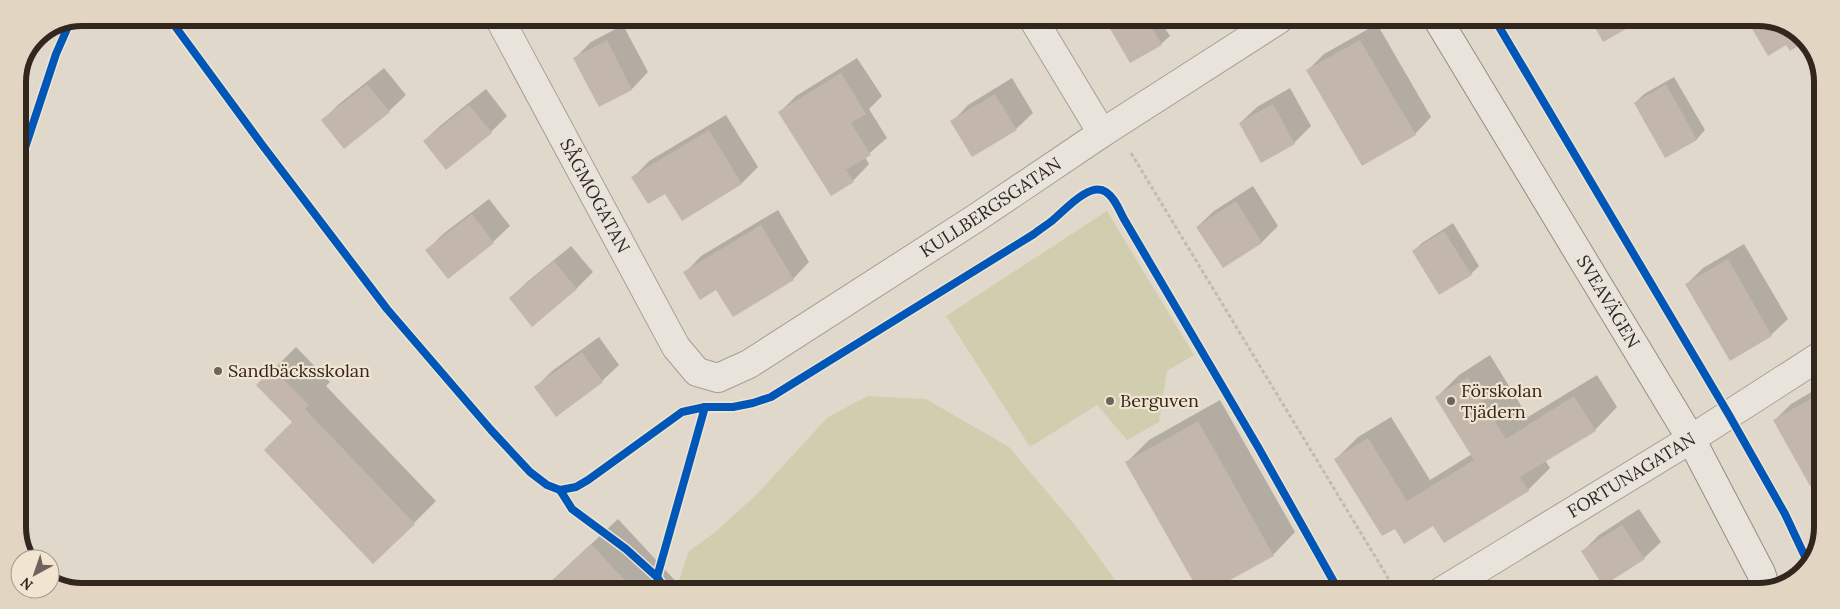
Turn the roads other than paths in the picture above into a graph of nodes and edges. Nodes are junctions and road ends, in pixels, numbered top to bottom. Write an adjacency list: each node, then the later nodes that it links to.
1 (503, 26): 7 (street, SÅGMOGATAN)
2 (1038, 26): 5 (street)
3 (1269, 26): 5 (street, KULLBERGSGATAN)
4 (1442, 26): 8 (street, SVEAVÄGEN)
5 (1108, 129): 7 (street, KULLBERGSGATAN)
6 (1814, 360): 8 (street, FORTUNAGATAN)
7 (697, 372)
8 (1691, 438): 9 (street, SVEAVÄGEN); 10 (street, FORTUNAGATAN)
9 (1764, 582)
10 (1455, 583)

